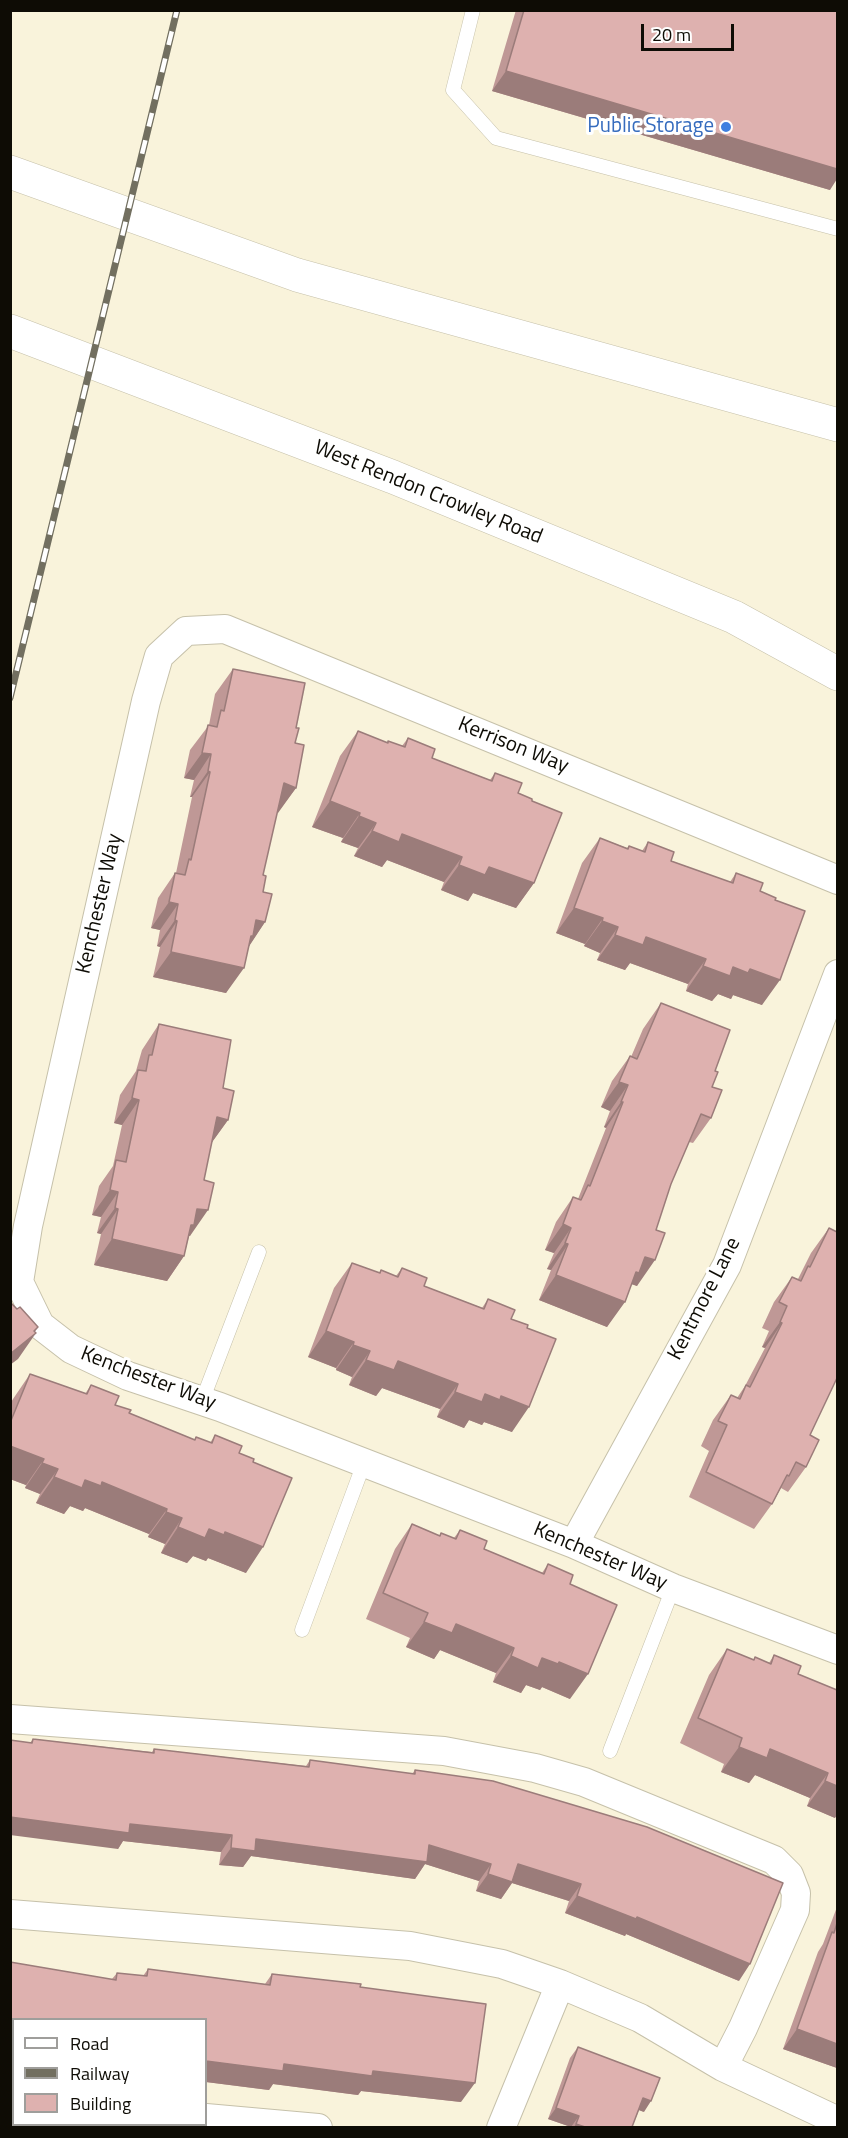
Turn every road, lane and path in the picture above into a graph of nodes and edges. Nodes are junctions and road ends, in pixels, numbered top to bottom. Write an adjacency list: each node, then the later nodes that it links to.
1 (473, 10): 3 (lane)
2 (10, 172): 5 (main road)
3 (837, 229)
4 (10, 331): 7 (main road, West Rendon Crowley Road)
5 (837, 425)
6 (186, 631): 8 (street, Kerrison Way); 11 (street, Kenchester Way)
7 (837, 674)
8 (837, 880)
9 (837, 974): 13 (street, Kentmore Lane)
10 (259, 1252): 11 (lane)
11 (202, 1401): 12 (street, Kenchester Way)
12 (364, 1463): 13 (street, Kenchester Way); 15 (lane)
13 (574, 1544): 14 (street, Kenchester Way)
14 (674, 1588): 16 (street, Kenchester Way); 18 (lane)
15 (302, 1630)
16 (837, 1650)
17 (10, 1719): 21 (street)
18 (610, 1750)
19 (10, 1914): 20 (street)
20 (560, 1984): 21 (street); 25 (street)
21 (723, 2067): 23 (street)
22 (207, 2118): 24 (street)
23 (837, 2121)
24 (318, 2127)
25 (501, 2127)

